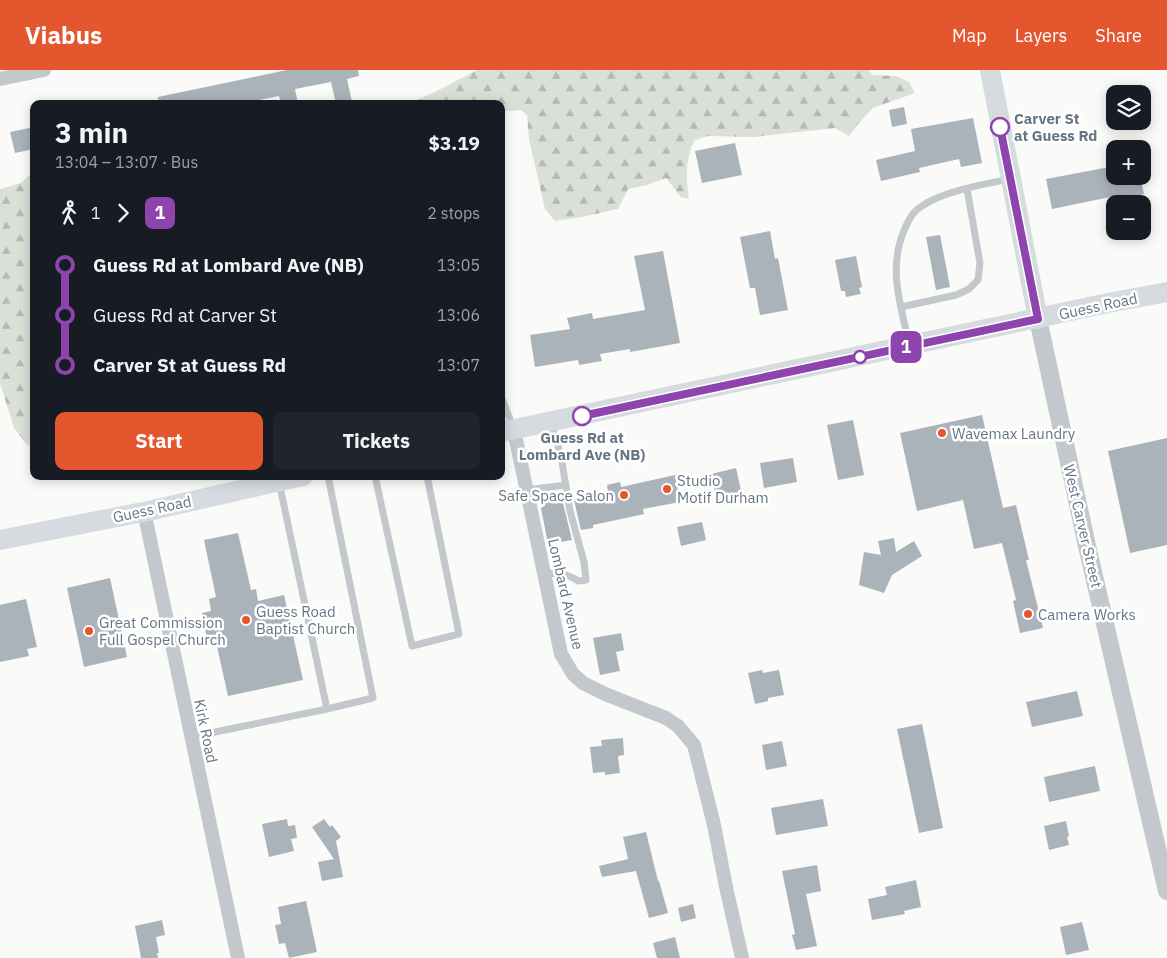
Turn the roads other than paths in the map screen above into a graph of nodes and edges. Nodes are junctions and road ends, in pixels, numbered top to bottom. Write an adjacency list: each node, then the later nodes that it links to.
1 (44, 70): 3 (street)
2 (990, 70): 4 (main road, West Carver Street)
3 (0, 79)
4 (1011, 179): 5 (lane); 8 (main road, West Carver Street)
5 (967, 190): 7 (lane); 7 (lane)
6 (1167, 292): 8 (main road, Guess Road)
7 (901, 307): 9 (lane)
8 (1038, 319): 9 (main road, Guess Road); 24 (street, West Carver Street)
9 (909, 346): 10 (main road, Guess Road)
10 (551, 422): 11 (main road, Guess Road); 17 (lane)
11 (507, 431): 18 (street, Lombard Avenue)
12 (287, 480): 16 (main road, Guess Road)
13 (329, 480): 22 (lane)
14 (376, 480): 15 (lane)
15 (428, 480)
16 (279, 482): 19 (main road, Guess Road); 22 (lane)
17 (566, 486): 18 (lane); 21 (lane)
18 (526, 490): 21 (street, Lombard Avenue)
19 (144, 512): 20 (main road, Guess Road); 23 (street, Kirk Road)
20 (0, 540)
21 (543, 574): 26 (street, Lombard Avenue)
22 (327, 709): 23 (lane)
23 (191, 737): 25 (street, Kirk Road)
24 (1166, 884)
25 (238, 958)
26 (742, 958)

